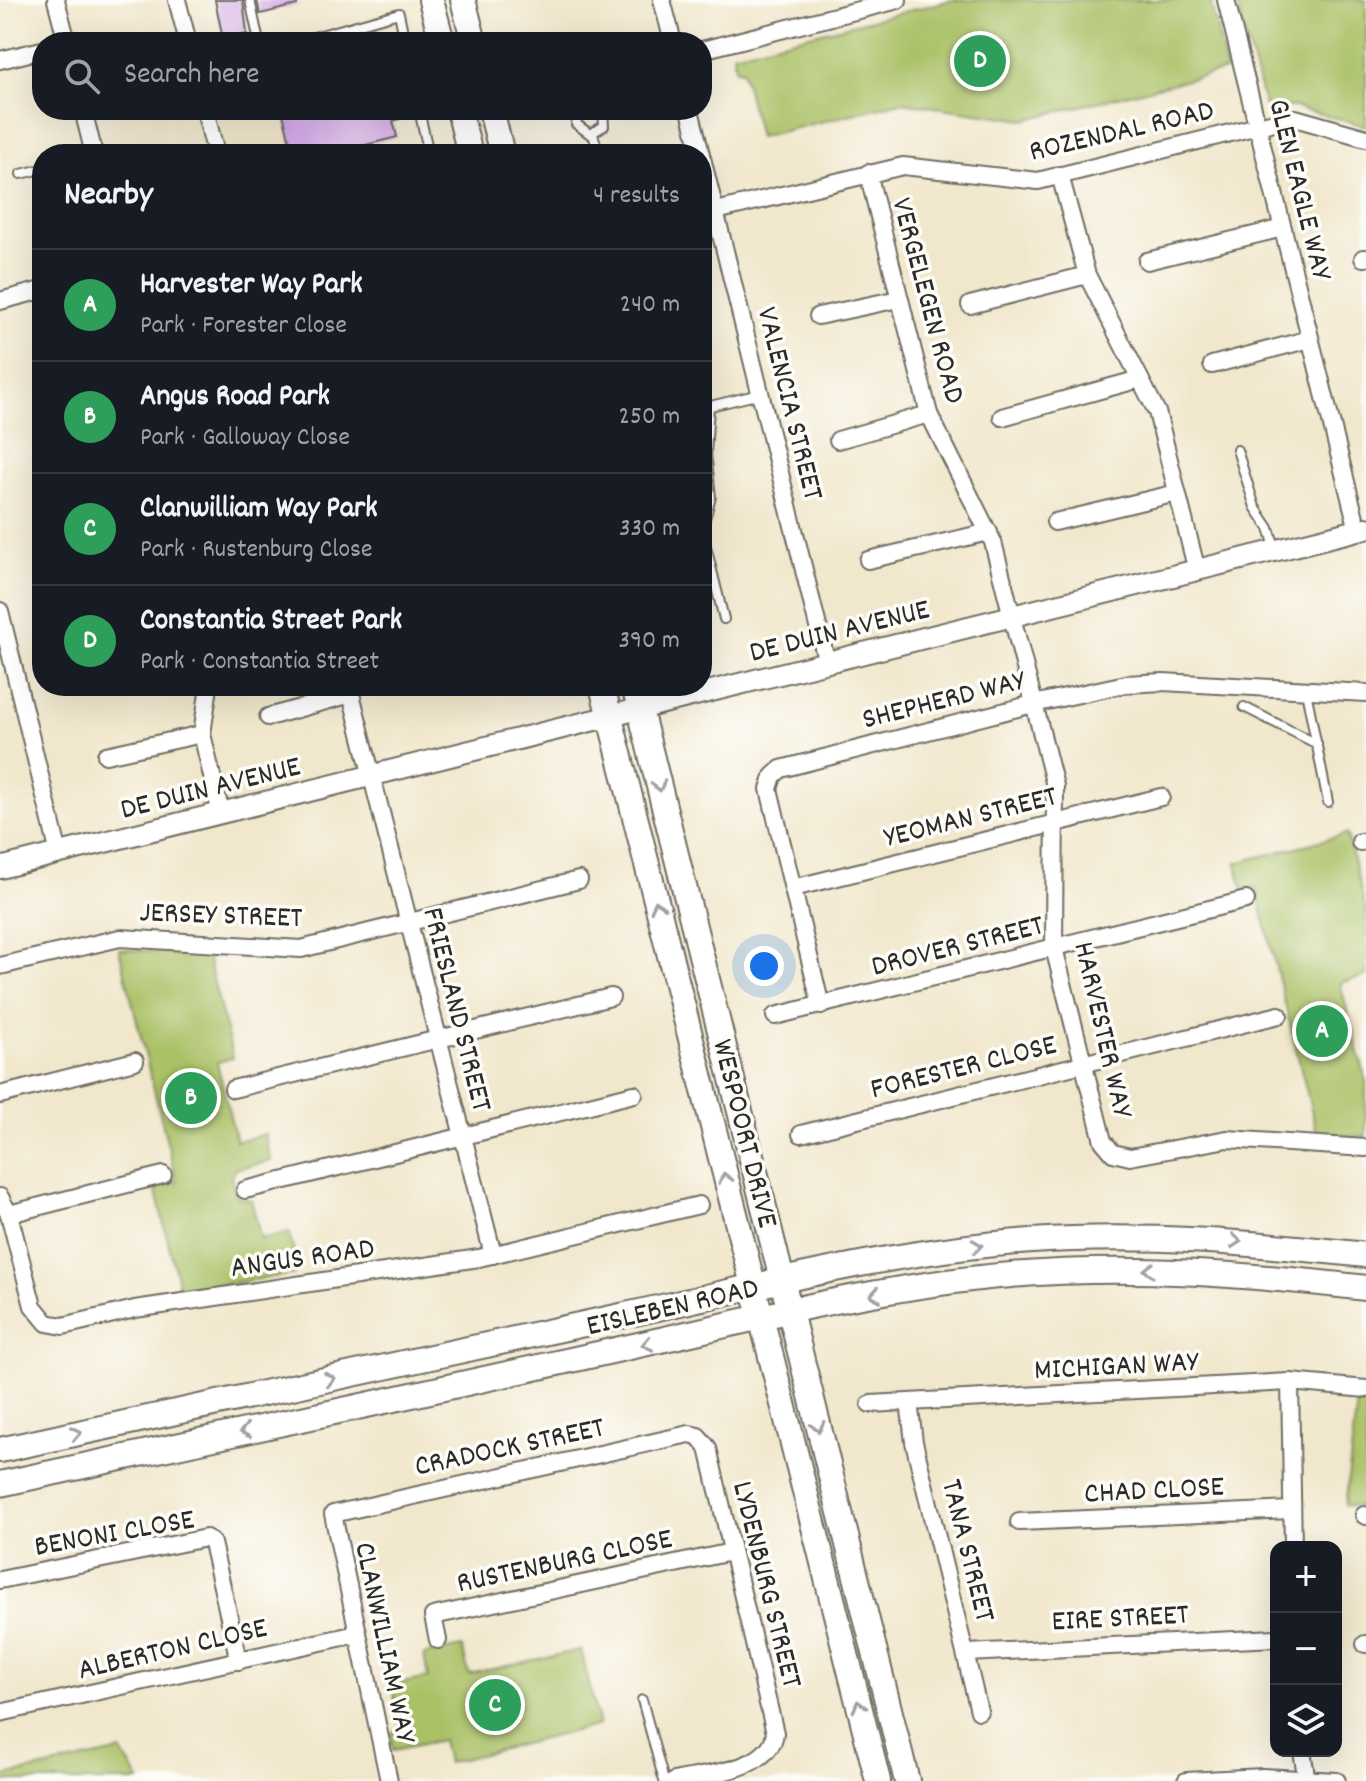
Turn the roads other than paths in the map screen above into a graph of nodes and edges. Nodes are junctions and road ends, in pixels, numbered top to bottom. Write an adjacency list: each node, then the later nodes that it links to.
1 (56, 0): 11 (street)
2 (177, 0): 12 (street)
3 (250, 0): 13 (lane)
4 (431, 0): 16 (main road)
5 (463, 0): 17 (main road)
6 (662, 0): 18 (street)
7 (823, 0): 10 (street)
8 (898, 0): 10 (street)
9 (1226, 0): 30 (street, GLEN EAGLE WAY)
10 (827, 18): 19 (street)
11 (64, 32)
12 (185, 32)
13 (257, 32)
14 (332, 32): 15 (lane)
15 (403, 32)
16 (439, 32)
17 (471, 32)
18 (670, 32)
19 (712, 47)
20 (32, 52): 21 (street)
21 (0, 60)
22 (86, 120): 33 (street)
23 (208, 120): 34 (street)
24 (421, 120): 35 (lane)
25 (462, 120): 36 (main road)
26 (494, 120): 37 (main road)
27 (577, 120): 31 (lane)
28 (604, 120): 31 (lane)
29 (693, 120): 39 (street, VALENCIA STREET)
30 (1257, 126): 32 (street, ROZENDAL ROAD); 43 (street, ROZENDAL ROAD); 46 (street, GLEN EAGLE WAY)
31 (593, 134): 38 (lane)
32 (1366, 138)
33 (92, 144)
34 (214, 144)
35 (427, 144)
36 (468, 144)
37 (500, 144)
38 (596, 144)
39 (699, 144)
40 (32, 171): 42 (lane)
41 (868, 173): 43 (street, ROZENDAL ROAD); 45 (street, ROZENDAL ROAD); 50 (street, VERGELEGEN ROAD)
42 (21, 174)
43 (1060, 175): 48 (street)
44 (712, 195): 45 (street, VALENCIA STREET)
45 (716, 211): 57 (street, VALENCIA STREET)
46 (1283, 228): 47 (street); 54 (street, GLEN EAGLE WAY)
47 (1147, 261)
48 (1087, 275): 52 (street); 56 (street)
49 (32, 293): 51 (street)
50 (899, 299): 53 (street); 59 (street, VERGELEGEN ROAD)
51 (0, 301)
52 (970, 305)
53 (818, 316)
54 (1310, 339): 55 (street); 65 (street, GLEN EAGLE WAY)
55 (1212, 365)
56 (1140, 379): 60 (street); 63 (street)
57 (761, 394): 58 (lane); 75 (street, VALENCIA STREET)
58 (712, 406)
59 (929, 414): 61 (street); 66 (street, VERGELEGEN ROAD)
60 (1002, 417)
61 (838, 440)
62 (1237, 450): 67 (lane)
63 (1177, 493): 64 (street); 69 (street)
64 (1055, 522)
65 (1362, 529): 67 (street, DE DUIN AVENUE)
66 (989, 532): 68 (street); 72 (street, VERGELEGEN ROAD)
67 (1276, 551): 69 (street, DE DUIN AVENUE)
68 (868, 560)
69 (1197, 571): 72 (street, DE DUIN AVENUE)
70 (712, 573): 73 (lane)
71 (0, 611): 74 (street)
72 (1011, 617): 75 (street, DE DUIN AVENUE); 85 (street, HARVESTER WAY)
73 (724, 619)
74 (6, 662): 98 (street)
75 (827, 663): 77 (street, DE DUIN AVENUE)
76 (1306, 690): 78 (street, SHEPHERD WAY); 85 (street, SHEPHERD WAY); 91 (lane)
77 (712, 692)
78 (1366, 693)
79 (208, 696): 90 (street)
80 (332, 696): 88 (street)
81 (352, 696): 93 (street, FRIESLAND STREET)
82 (605, 696): 89 (main road, WESPOORT DRIVE)
83 (636, 696): 87 (main road, WESPOORT DRIVE)
84 (695, 696): 87 (street, DE DUIN AVENUE)
85 (1033, 704): 97 (street, HARVESTER WAY); 101 (street, SHEPHERD WAY)
86 (1244, 707): 91 (lane)
87 (639, 710): 89 (street, DE DUIN AVENUE); 126 (main road, WESPOORT DRIVE, one-way to 126)
88 (268, 717)
89 (610, 717): 93 (street, DE DUIN AVENUE); 127 (main road, WESPOORT DRIVE, one-way to 89)
90 (202, 734): 92 (street); 96 (street)
91 (1317, 744): 95 (lane)
92 (106, 755)
93 (372, 776): 96 (street, DE DUIN AVENUE); 103 (street, FRIESLAND STREET)
94 (1161, 797): 97 (street, YEOMAN STREET)
95 (1328, 802)
96 (221, 814): 98 (street, DE DUIN AVENUE)
97 (1056, 823): 101 (street, YEOMAN STREET); 104 (street, HARVESTER WAY)
98 (59, 854): 99 (street, DE DUIN AVENUE)
99 (0, 868)
100 (579, 880): 103 (street, JERSEY STREET)
101 (793, 888): 107 (street, SHEPHERD WAY)
102 (1246, 900): 104 (street, DROVER STREET)
103 (408, 921): 105 (street, JERSEY STREET); 110 (street, FRIESLAND STREET)
104 (1054, 948): 107 (street, DROVER STREET); 112 (street, HARVESTER WAY)
105 (0, 966)
106 (611, 997): 110 (street)
107 (821, 1006): 109 (street, DROVER STREET)
108 (1279, 1015): 112 (street, FORESTER CLOSE)
109 (775, 1016)
110 (436, 1038): 113 (street); 117 (street, FRIESLAND STREET)
111 (135, 1061): 115 (street)
112 (1083, 1064): 116 (street, FORESTER CLOSE); 118 (street, HARVESTER WAY)
113 (233, 1089)
114 (634, 1094): 117 (street)
115 (0, 1095)
116 (801, 1134)
117 (461, 1136): 120 (street); 124 (street, FRIESLAND STREET)
118 (1366, 1148)
119 (163, 1175): 123 (street)
120 (245, 1190)
121 (0, 1197): 123 (street, ANGUS ROAD)
122 (699, 1205): 124 (street, ANGUS ROAD)
123 (9, 1214): 124 (street, ANGUS ROAD)
124 (493, 1255)
125 (1366, 1255): 126 (main road, EISLEBEN ROAD, one-way to 125)
126 (781, 1281): 127 (main road, EISLEBEN ROAD); 129 (main road, WESPOORT DRIVE)
127 (752, 1287): 130 (main road, WESPOORT DRIVE); 136 (main road, EISLEBEN ROAD, one-way to 127)
128 (1366, 1288): 129 (main road, EISLEBEN ROAD, one-way to 129)
129 (789, 1312): 130 (main road, EISLEBEN ROAD); 158 (main road, WESPOORT DRIVE, one-way to 158)
130 (761, 1318): 137 (main road, EISLEBEN ROAD, one-way to 137); 157 (main road, WESPOORT DRIVE, one-way to 130)
131 (1290, 1382): 132 (street, MICHIGAN WAY); 133 (street, MICHIGAN WAY); 138 (street)
132 (1366, 1389)
133 (909, 1402): 134 (street, MICHIGAN WAY); 147 (street, TANA STREET)
134 (870, 1404)
135 (698, 1436): 139 (street, CRADOCK STREET); 142 (street, LYDENBURG STREET)
136 (0, 1450)
137 (0, 1484)
138 (1292, 1510): 140 (street, CHAD CLOSE); 141 (street)
139 (333, 1514): 144 (street, CLANWILLIAM WAY)
140 (1019, 1522)
141 (1293, 1541)
142 (731, 1552): 146 (street, RUSTENBURG CLOSE); 156 (street, LYDENBURG STREET)
143 (0, 1580): 148 (street, BENONI CLOSE)
144 (357, 1634): 148 (street, ALBERTON CLOSE); 154 (street, CLANWILLIAM WAY)
145 (1270, 1638): 147 (street, EIRE STREET)
146 (438, 1640)
147 (967, 1653): 150 (street, TANA STREET)
148 (239, 1661): 151 (street, ALBERTON CLOSE)
149 (642, 1700): 155 (lane)
150 (979, 1711)
151 (0, 1713)
152 (1303, 1757): 153 (street)
153 (1307, 1780): 159 (street); 160 (street)
154 (389, 1781)
155 (664, 1781)
156 (674, 1781)
157 (878, 1781)
158 (907, 1781)
159 (1186, 1781)
160 (1337, 1781)

